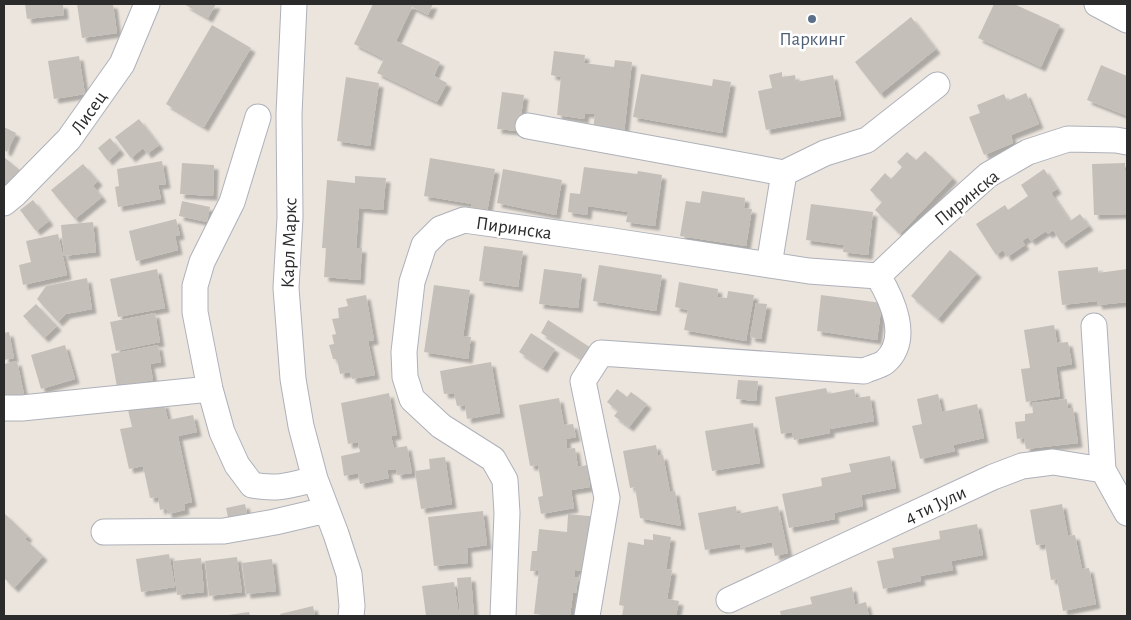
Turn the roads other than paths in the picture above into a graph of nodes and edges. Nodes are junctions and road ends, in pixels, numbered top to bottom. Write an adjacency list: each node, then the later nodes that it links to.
1 (147, 4): 10 (street, Лисец)
2 (294, 4): 17 (street, Карл Маркс)
3 (1098, 4): 4 (street)
4 (1127, 20)
5 (937, 85): 9 (street)
6 (258, 117): 14 (street)
7 (528, 126): 9 (street)
8 (1127, 142): 12 (street, Пиринска)
9 (784, 173): 11 (street)
10 (4, 203)
11 (769, 265): 12 (street, Пиринска); 23 (street, Пиринска)
12 (878, 276): 24 (street)
13 (1094, 326): 16 (street)
14 (210, 389): 15 (street); 17 (street)
15 (4, 408)
16 (1103, 470): 19 (street); 21 (street, 4 ти Јули)
17 (315, 479): 18 (street, Карл Маркс)
18 (326, 510): 20 (street); 22 (street, Карл Маркс)
19 (1127, 513)
20 (104, 532)
21 (729, 600)
22 (351, 616)
23 (503, 616)
24 (587, 616)

